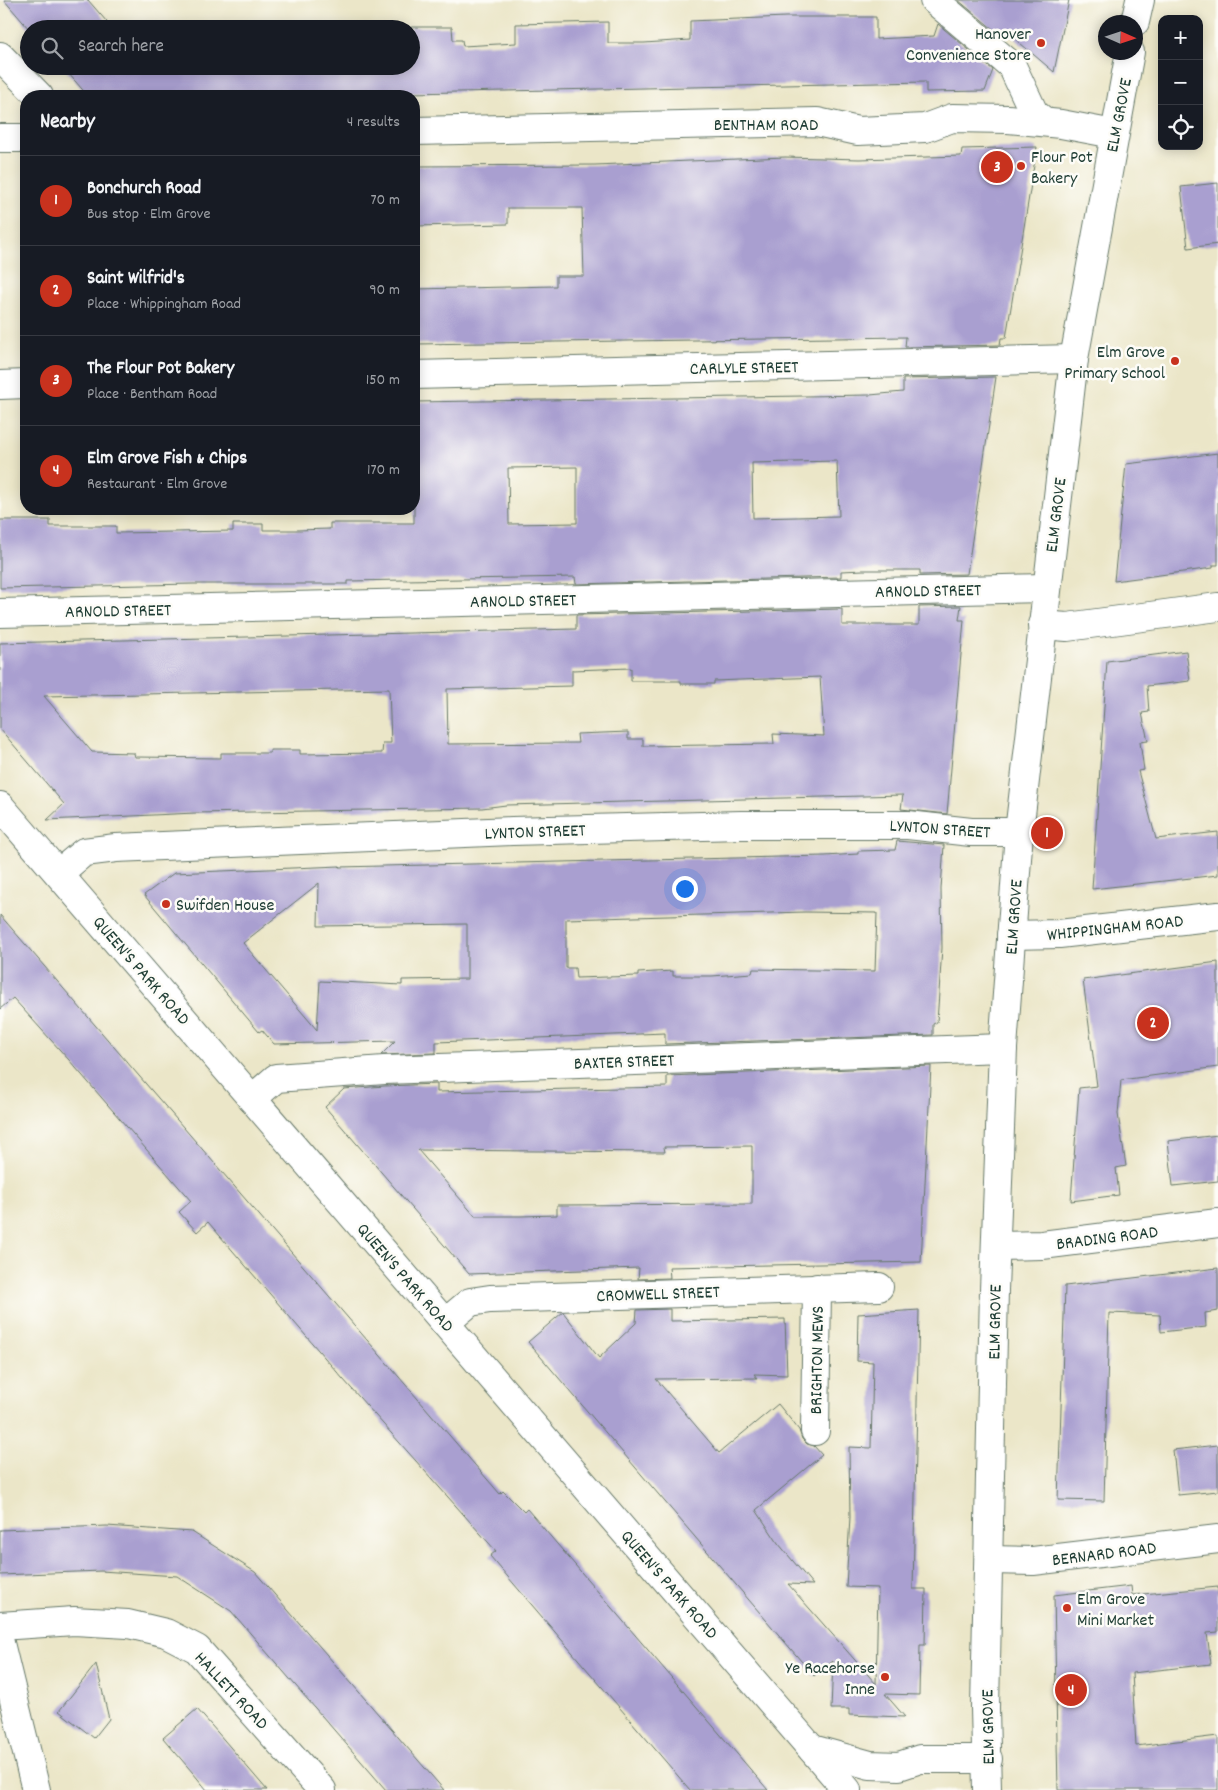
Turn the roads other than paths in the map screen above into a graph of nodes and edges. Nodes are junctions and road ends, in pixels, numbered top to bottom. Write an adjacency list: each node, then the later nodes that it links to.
1 (934, 0): 7 (street)
2 (1140, 0): 3 (street)
3 (1137, 15)
4 (0, 56): 6 (street)
5 (1128, 60): 9 (street, ELM GROVE)
6 (32, 90)
7 (1044, 121): 8 (street, BENTHAM ROAD); 9 (street, BENTHAM ROAD)
8 (420, 130)
9 (1114, 134): 12 (street, ELM GROVE)
10 (0, 138): 11 (street)
11 (20, 138)
12 (1074, 358): 13 (street, CARLYLE STREET); 16 (street, ELM GROVE)
13 (420, 375)
14 (20, 384): 15 (street)
15 (0, 385)
16 (1046, 588): 18 (street, ARNOLD STREET); 19 (street, ELM GROVE)
17 (1218, 606): 19 (street)
18 (0, 613)
19 (1042, 625): 21 (street, ELM GROVE)
20 (0, 806): 22 (street, QUEEN'S PARK ROAD)
21 (1019, 832): 22 (street, LYNTON STREET); 24 (street, ELM GROVE)
22 (58, 873): 26 (street, QUEEN'S PARK ROAD)
23 (1218, 916): 24 (street, WHIPPINGHAM ROAD)
24 (1011, 935): 25 (street, ELM GROVE)
25 (1003, 1048): 26 (street, BAXTER STREET); 28 (street, ELM GROVE)
26 (252, 1099): 31 (street, QUEEN'S PARK ROAD)
27 (1218, 1223): 28 (street, BRADING ROAD)
28 (996, 1246): 34 (street, ELM GROVE)
29 (879, 1287): 30 (street, CROMWELL STREET)
30 (817, 1288): 31 (street, CROMWELL STREET); 32 (street, BRIGHTON MEWS)
31 (445, 1323): 37 (street, QUEEN'S PARK ROAD)
32 (815, 1431)
33 (1218, 1539): 34 (street, BERNARD ROAD)
34 (990, 1560): 38 (street, ELM GROVE)
35 (0, 1626): 40 (street, HALLETT ROAD)
36 (0, 1644): 39 (street)
37 (812, 1749): 38 (street); 41 (street, QUEEN'S PARK ROAD)
38 (988, 1759): 42 (street, ELM GROVE)
39 (36, 1790)
40 (322, 1790)
41 (847, 1790)
42 (987, 1790)

